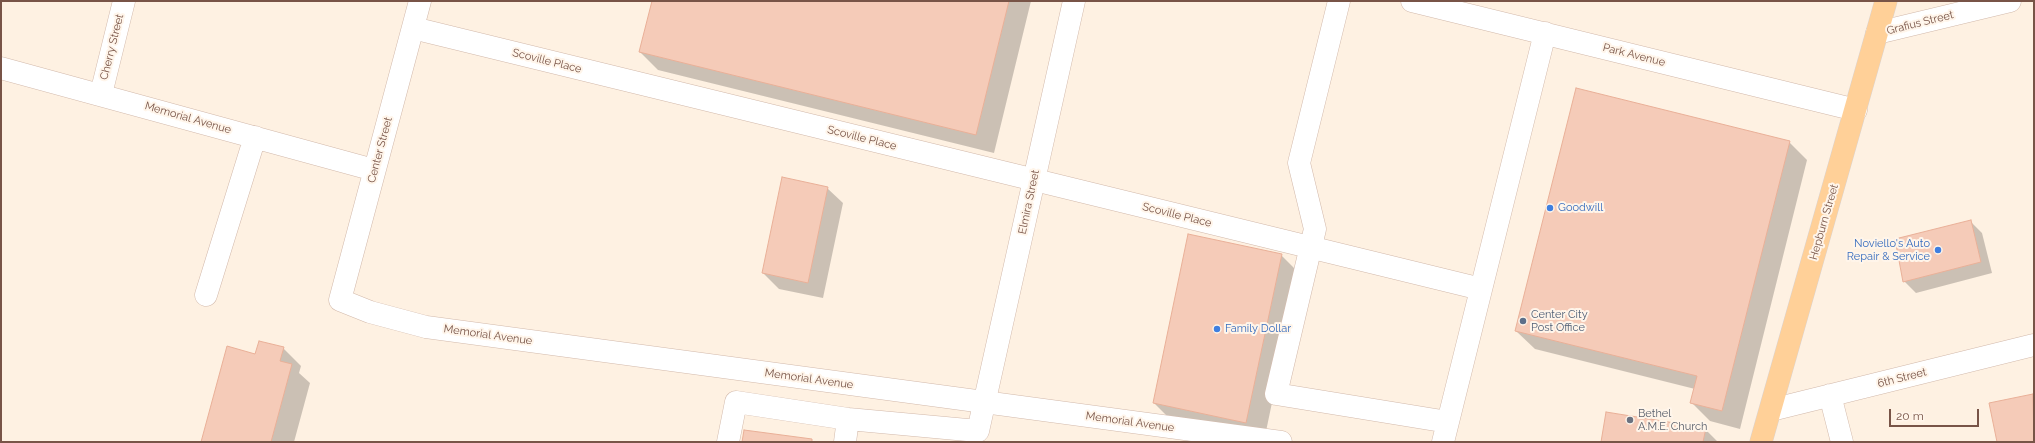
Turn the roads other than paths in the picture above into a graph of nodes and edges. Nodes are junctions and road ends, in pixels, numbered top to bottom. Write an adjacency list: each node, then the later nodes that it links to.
1 (124, 1): 12 (street, Cherry Street)
2 (420, 1): 8 (street, Center Street)
3 (1074, 1): 16 (street, Elmira Street)
4 (1338, 1): 17 (street)
5 (1412, 1): 9 (street, Park Avenue)
6 (1886, 1): 10 (main road, Hepburn Street)
7 (2010, 1): 10 (street, Grafius Street)
8 (413, 28): 15 (street, Center Street); 16 (street, Scoville Place)
9 (1545, 33): 13 (street, Park Avenue); 18 (street)
10 (1877, 33): 13 (main road, Hepburn Street)
11 (1, 68): 12 (street, Memorial Avenue)
12 (101, 94): 14 (street, Memorial Avenue)
13 (1856, 110): 24 (main road, Hepburn Street)
14 (255, 137): 15 (street, Memorial Avenue); 19 (street)
15 (374, 170): 20 (street, Center Street)
16 (1033, 180): 17 (street, Scoville Place); 23 (street, Elmira Street)
17 (1311, 247): 18 (street, Scoville Place); 26 (street)
18 (1481, 289): 26 (street)
19 (206, 295)
20 (340, 300): 23 (street, Memorial Avenue)
21 (2034, 345): 22 (street, 6th Street)
22 (1830, 395): 24 (street, 6th Street); 32 (street)
23 (984, 402): 27 (street, Elmira Street); 30 (street, Memorial Avenue)
24 (1771, 410): 31 (main road, Hepburn Street)
25 (848, 419): 27 (street); 28 (street); 29 (street)
26 (1445, 432)
27 (905, 433)
28 (728, 442)
29 (845, 442)
30 (1281, 442)
31 (1761, 442)
32 (1842, 442)

